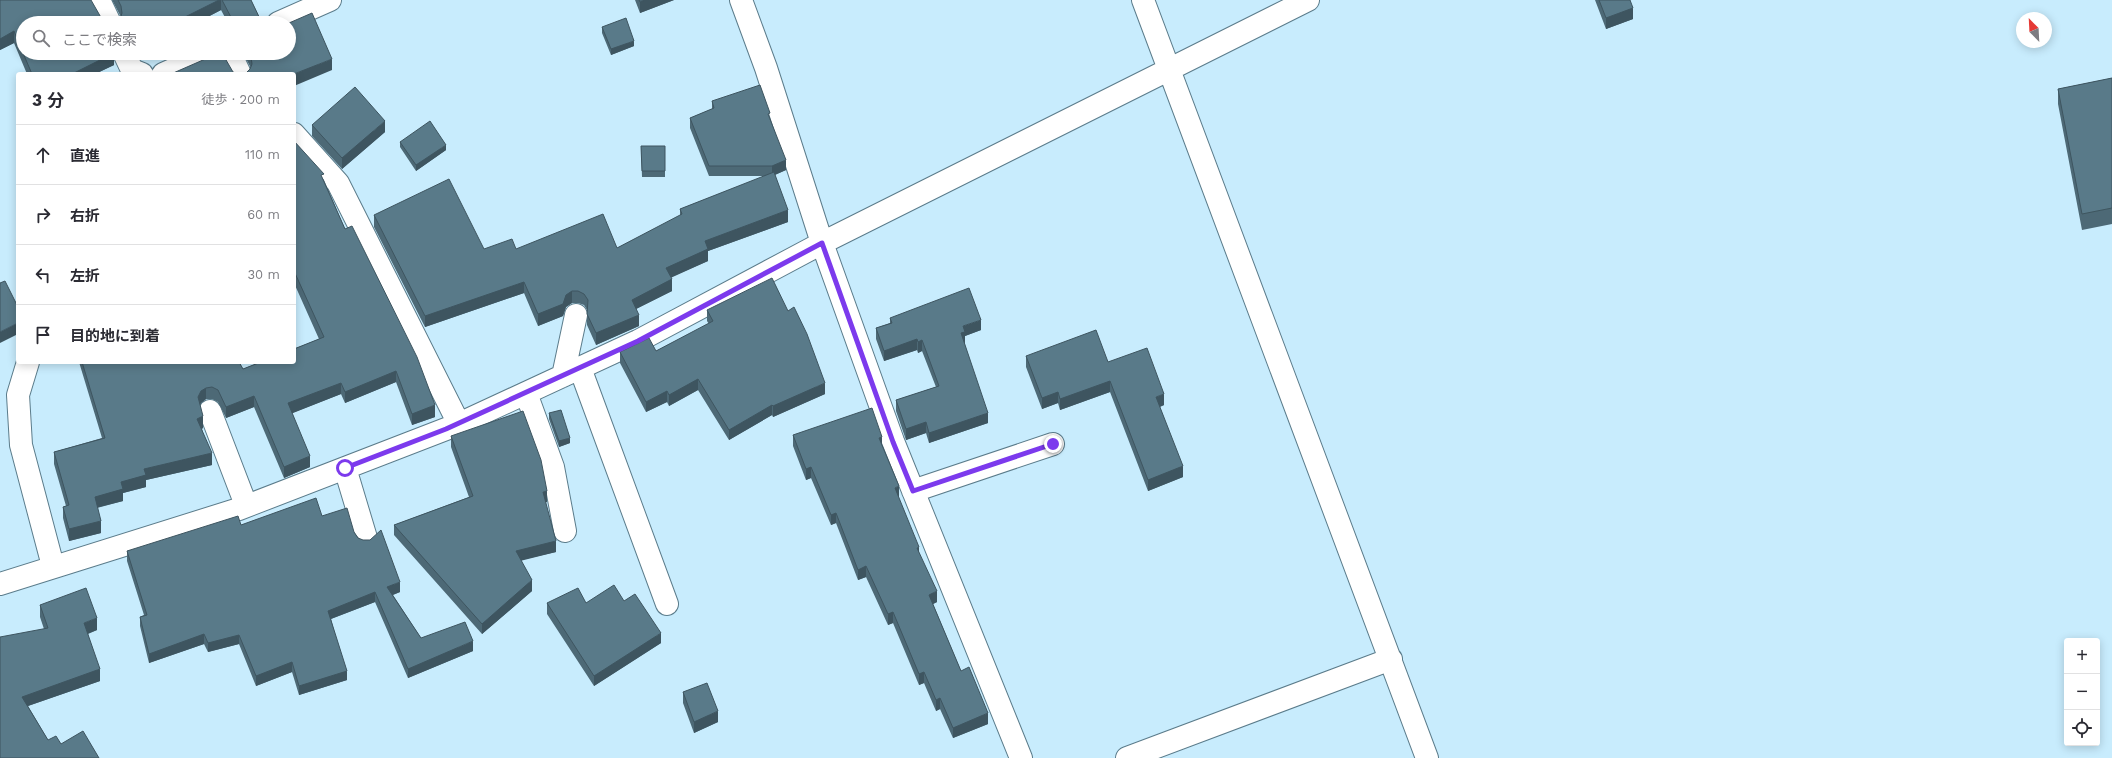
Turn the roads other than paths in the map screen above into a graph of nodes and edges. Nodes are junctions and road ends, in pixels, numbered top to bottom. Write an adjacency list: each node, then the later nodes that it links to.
1 (98, 0): 6 (street)
2 (330, 0): 7 (street)
3 (741, 0): 16 (street)
4 (1143, 0): 11 (street)
5 (1308, 0): 11 (street)
6 (106, 16)
7 (294, 16)
8 (127, 60): 12 (street)
9 (194, 60): 13 (street)
10 (233, 60): 14 (street)
11 (1169, 70): 16 (street); 32 (street)
12 (137, 72)
13 (167, 72)
14 (239, 72)
15 (296, 136): 22 (street)
16 (822, 243): 19 (street); 25 (street)
17 (576, 315): 19 (street)
18 (27, 364): 29 (street)
19 (571, 372): 20 (street); 31 (street)
20 (526, 393): 22 (street); 27 (street)
21 (210, 411): 26 (street)
22 (459, 424): 24 (street)
23 (1053, 444): 25 (street)
24 (345, 468): 26 (street); 28 (street)
25 (913, 491): 33 (street)
26 (246, 506): 29 (street)
27 (565, 531)
28 (366, 538)
29 (53, 566): 30 (street)
30 (0, 584)
31 (667, 604)
32 (1391, 659): 34 (street); 35 (street)
33 (1020, 758)
34 (1127, 758)
35 (1427, 758)

